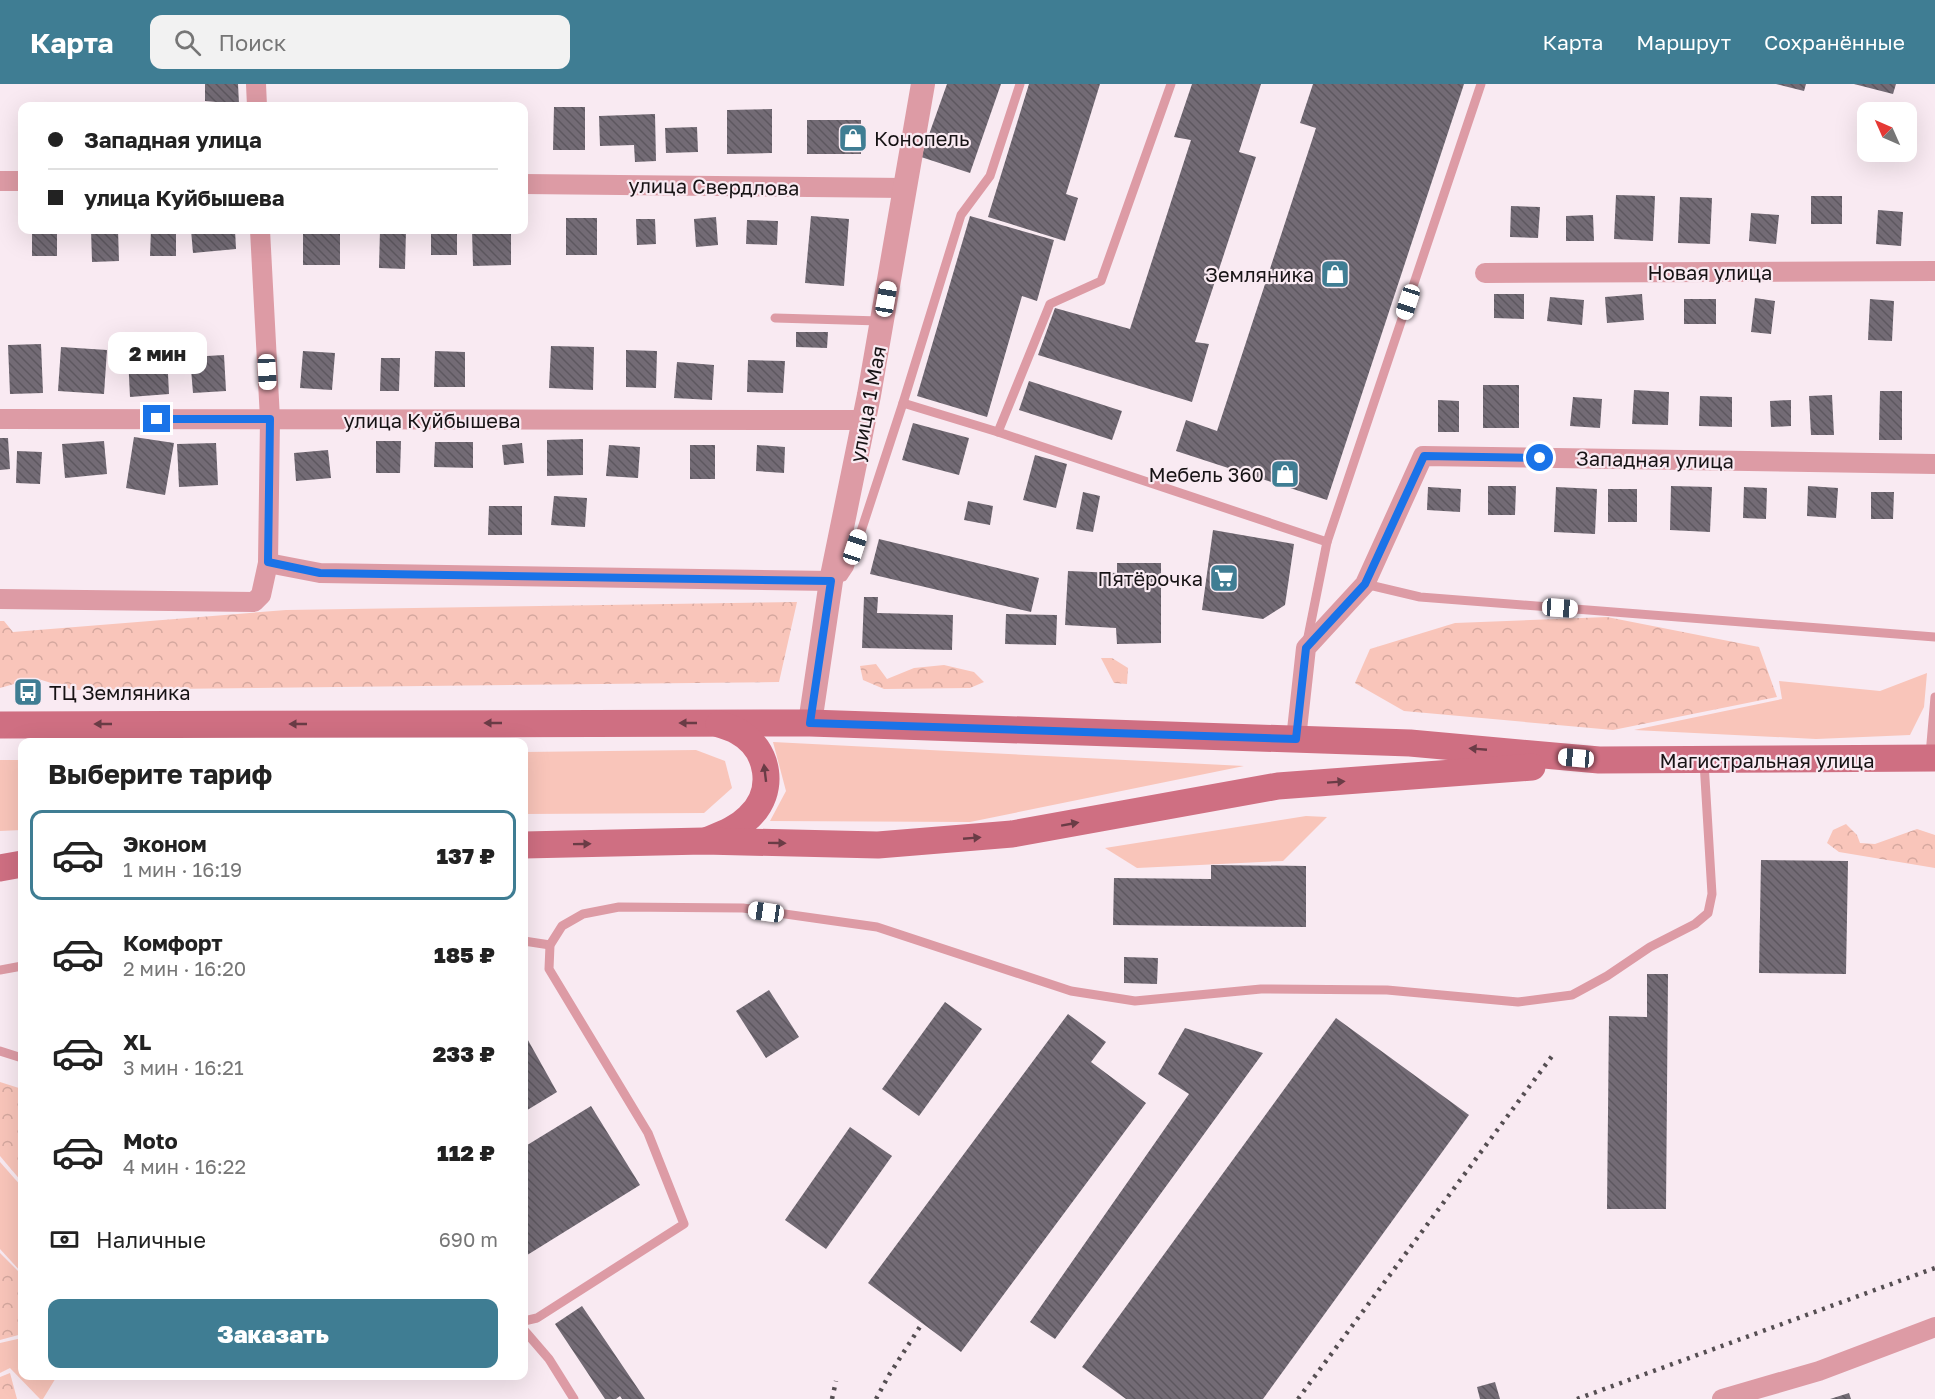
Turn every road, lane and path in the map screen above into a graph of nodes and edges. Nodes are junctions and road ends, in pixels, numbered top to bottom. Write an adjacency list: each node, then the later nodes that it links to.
1 (256, 84): 6 (street)
2 (923, 84): 10 (street, улица 1 Мая)
3 (1020, 84): 16 (lane)
4 (1171, 84): 20 (lane)
5 (1481, 84): 22 (lane)
6 (257, 102)
7 (0, 181): 8 (street)
8 (18, 181)
9 (528, 184): 10 (street, улица Свердлова)
10 (905, 188): 15 (street, улица 1 Мая)
11 (261, 234): 18 (street)
12 (1935, 271): 13 (street, Новая улица)
13 (1485, 273)
14 (775, 318): 15 (lane)
15 (882, 321): 19 (street, улица 1 Мая)
16 (903, 403): 20 (lane); 24 (lane)
17 (0, 419): 18 (street, улица Куйбышева)
18 (270, 419): 19 (street, улица Куйбышева); 23 (street)
19 (864, 420): 24 (street, улица 1 Мая)
20 (998, 432): 22 (lane)
21 (1935, 464): 25 (street, Западная улица)
22 (1328, 542): 28 (lane)
23 (268, 562): 24 (street); 26 (street)
24 (831, 581): 31 (street, улица 1 Мая)
25 (1365, 584): 27 (lane); 28 (street, Западная улица)
26 (0, 599)
27 (1935, 637)
28 (1306, 648): 33 (street)
29 (1935, 697): 34 (lane)
30 (718, 723): 31 (main road); 32 (main road, one-way to 32); 37 (main road, one-way to 30)
31 (810, 723): 33 (main road)
32 (0, 725)
33 (1296, 739): 35 (main road, one-way to 33)
34 (1933, 758): 36 (main road, Магистральная улица)
35 (1599, 760): 36 (main road, Магистральная улица); 37 (main road, one-way to 35)
36 (1704, 761): 42 (lane)
37 (704, 842): 38 (main road, one-way to 37)
38 (528, 845)
39 (18, 865): 40 (main road)
40 (0, 868)
41 (528, 942): 42 (lane)
42 (550, 945): 47 (lane)
43 (18, 967): 44 (lane)
44 (0, 970)
45 (0, 1051): 46 (lane)
46 (18, 1057)
47 (528, 1320)
48 (1935, 1328): 51 (street)
49 (528, 1335): 50 (lane)
50 (574, 1399)
51 (1722, 1399)

